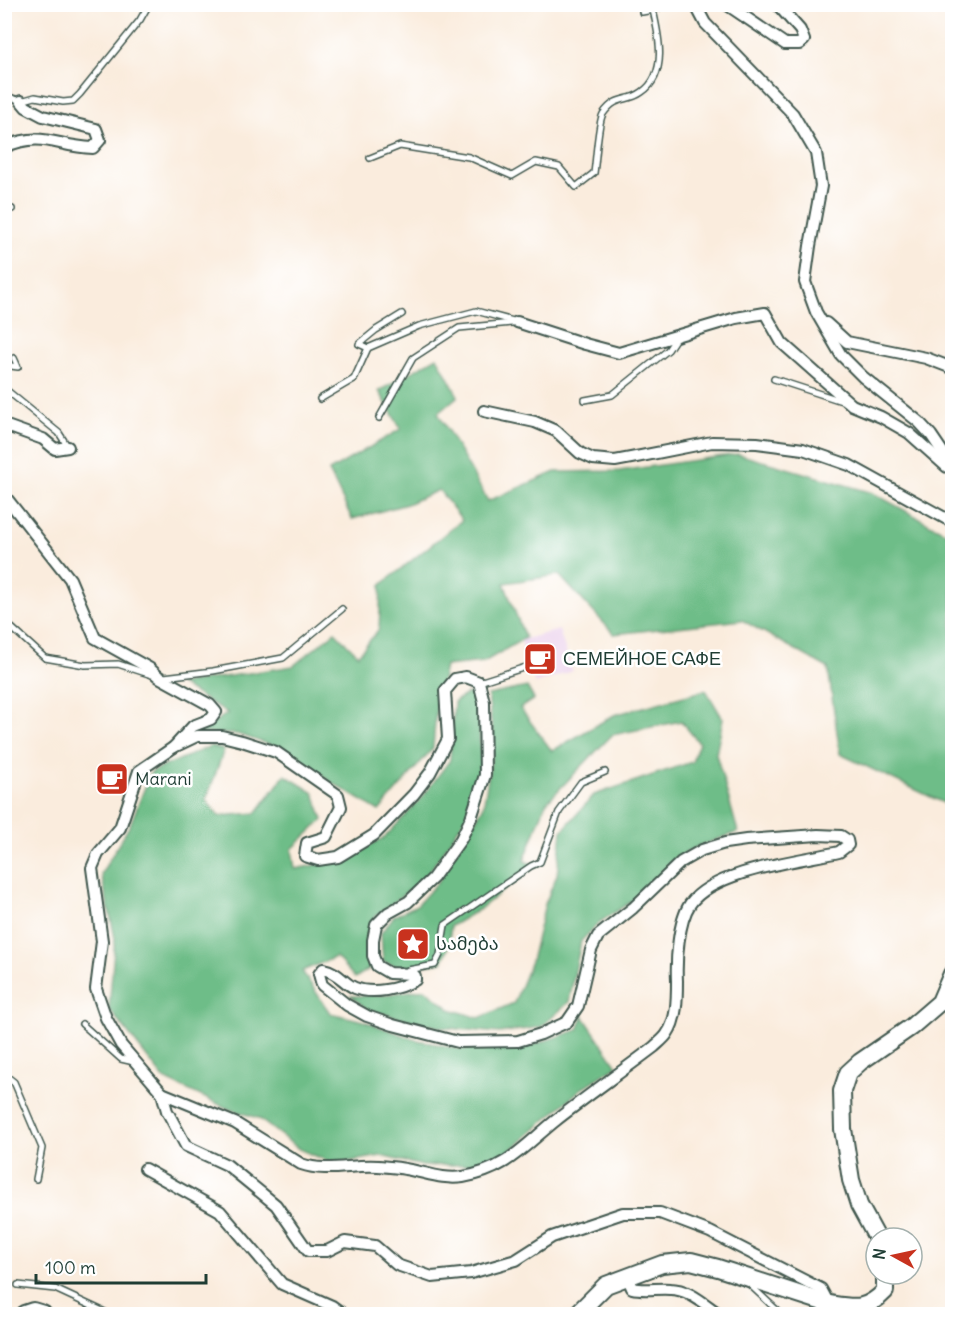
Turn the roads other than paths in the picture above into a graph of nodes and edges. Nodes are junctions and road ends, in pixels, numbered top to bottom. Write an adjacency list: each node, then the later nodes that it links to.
1 (149, 4): 9 (lane)
2 (668, 4): 6 (lane)
3 (695, 4): 14 (street)
4 (726, 4): 5 (street)
5 (777, 4)
6 (653, 10): 7 (lane); 11 (lane)
7 (642, 12)
8 (4, 95): 9 (lane)
9 (21, 101): 10 (street)
10 (4, 147)
11 (370, 158)
12 (12, 209): 13 (lane)
13 (4, 210)
14 (816, 312): 21 (street); 31 (street)
15 (402, 314): 18 (lane)
16 (517, 322): 17 (street); 18 (lane); 28 (lane)
17 (679, 334): 25 (lane); 26 (street)
18 (368, 348): 24 (lane)
19 (14, 358): 20 (lane)
20 (4, 365)
21 (952, 368)
22 (774, 379): 26 (lane)
23 (4, 388): 30 (lane)
24 (320, 399)
25 (585, 400)
26 (852, 405): 32 (street)
27 (484, 411): 34 (street)
28 (379, 417)
29 (4, 425): 30 (street)
30 (68, 447)
31 (952, 466)
32 (952, 472)
33 (4, 495): 38 (street)
34 (952, 522)
35 (342, 609): 38 (lane)
36 (12, 627): 38 (lane)
37 (526, 667): 39 (lane)
38 (159, 677): 40 (street)
39 (479, 682): 40 (street); 42 (street)
40 (174, 747): 45 (street)
41 (605, 772): 42 (lane)
42 (389, 973): 47 (street)
43 (952, 974): 50 (street)
44 (82, 1024): 45 (lane)
45 (136, 1062): 47 (street)
46 (4, 1074): 49 (lane)
47 (162, 1093): 55 (street)
48 (145, 1169): 60 (street)
49 (36, 1179)
50 (871, 1226)
51 (739, 1275): 52 (street); 55 (street); 62 (lane)
52 (627, 1276): 56 (street); 61 (street)
53 (18, 1285): 59 (lane)
54 (885, 1286): 55 (street)
55 (829, 1304)
56 (581, 1312)
57 (24, 1314): 58 (street)
58 (43, 1314)
59 (109, 1314)
60 (343, 1314)
61 (719, 1314)
62 (781, 1314)

